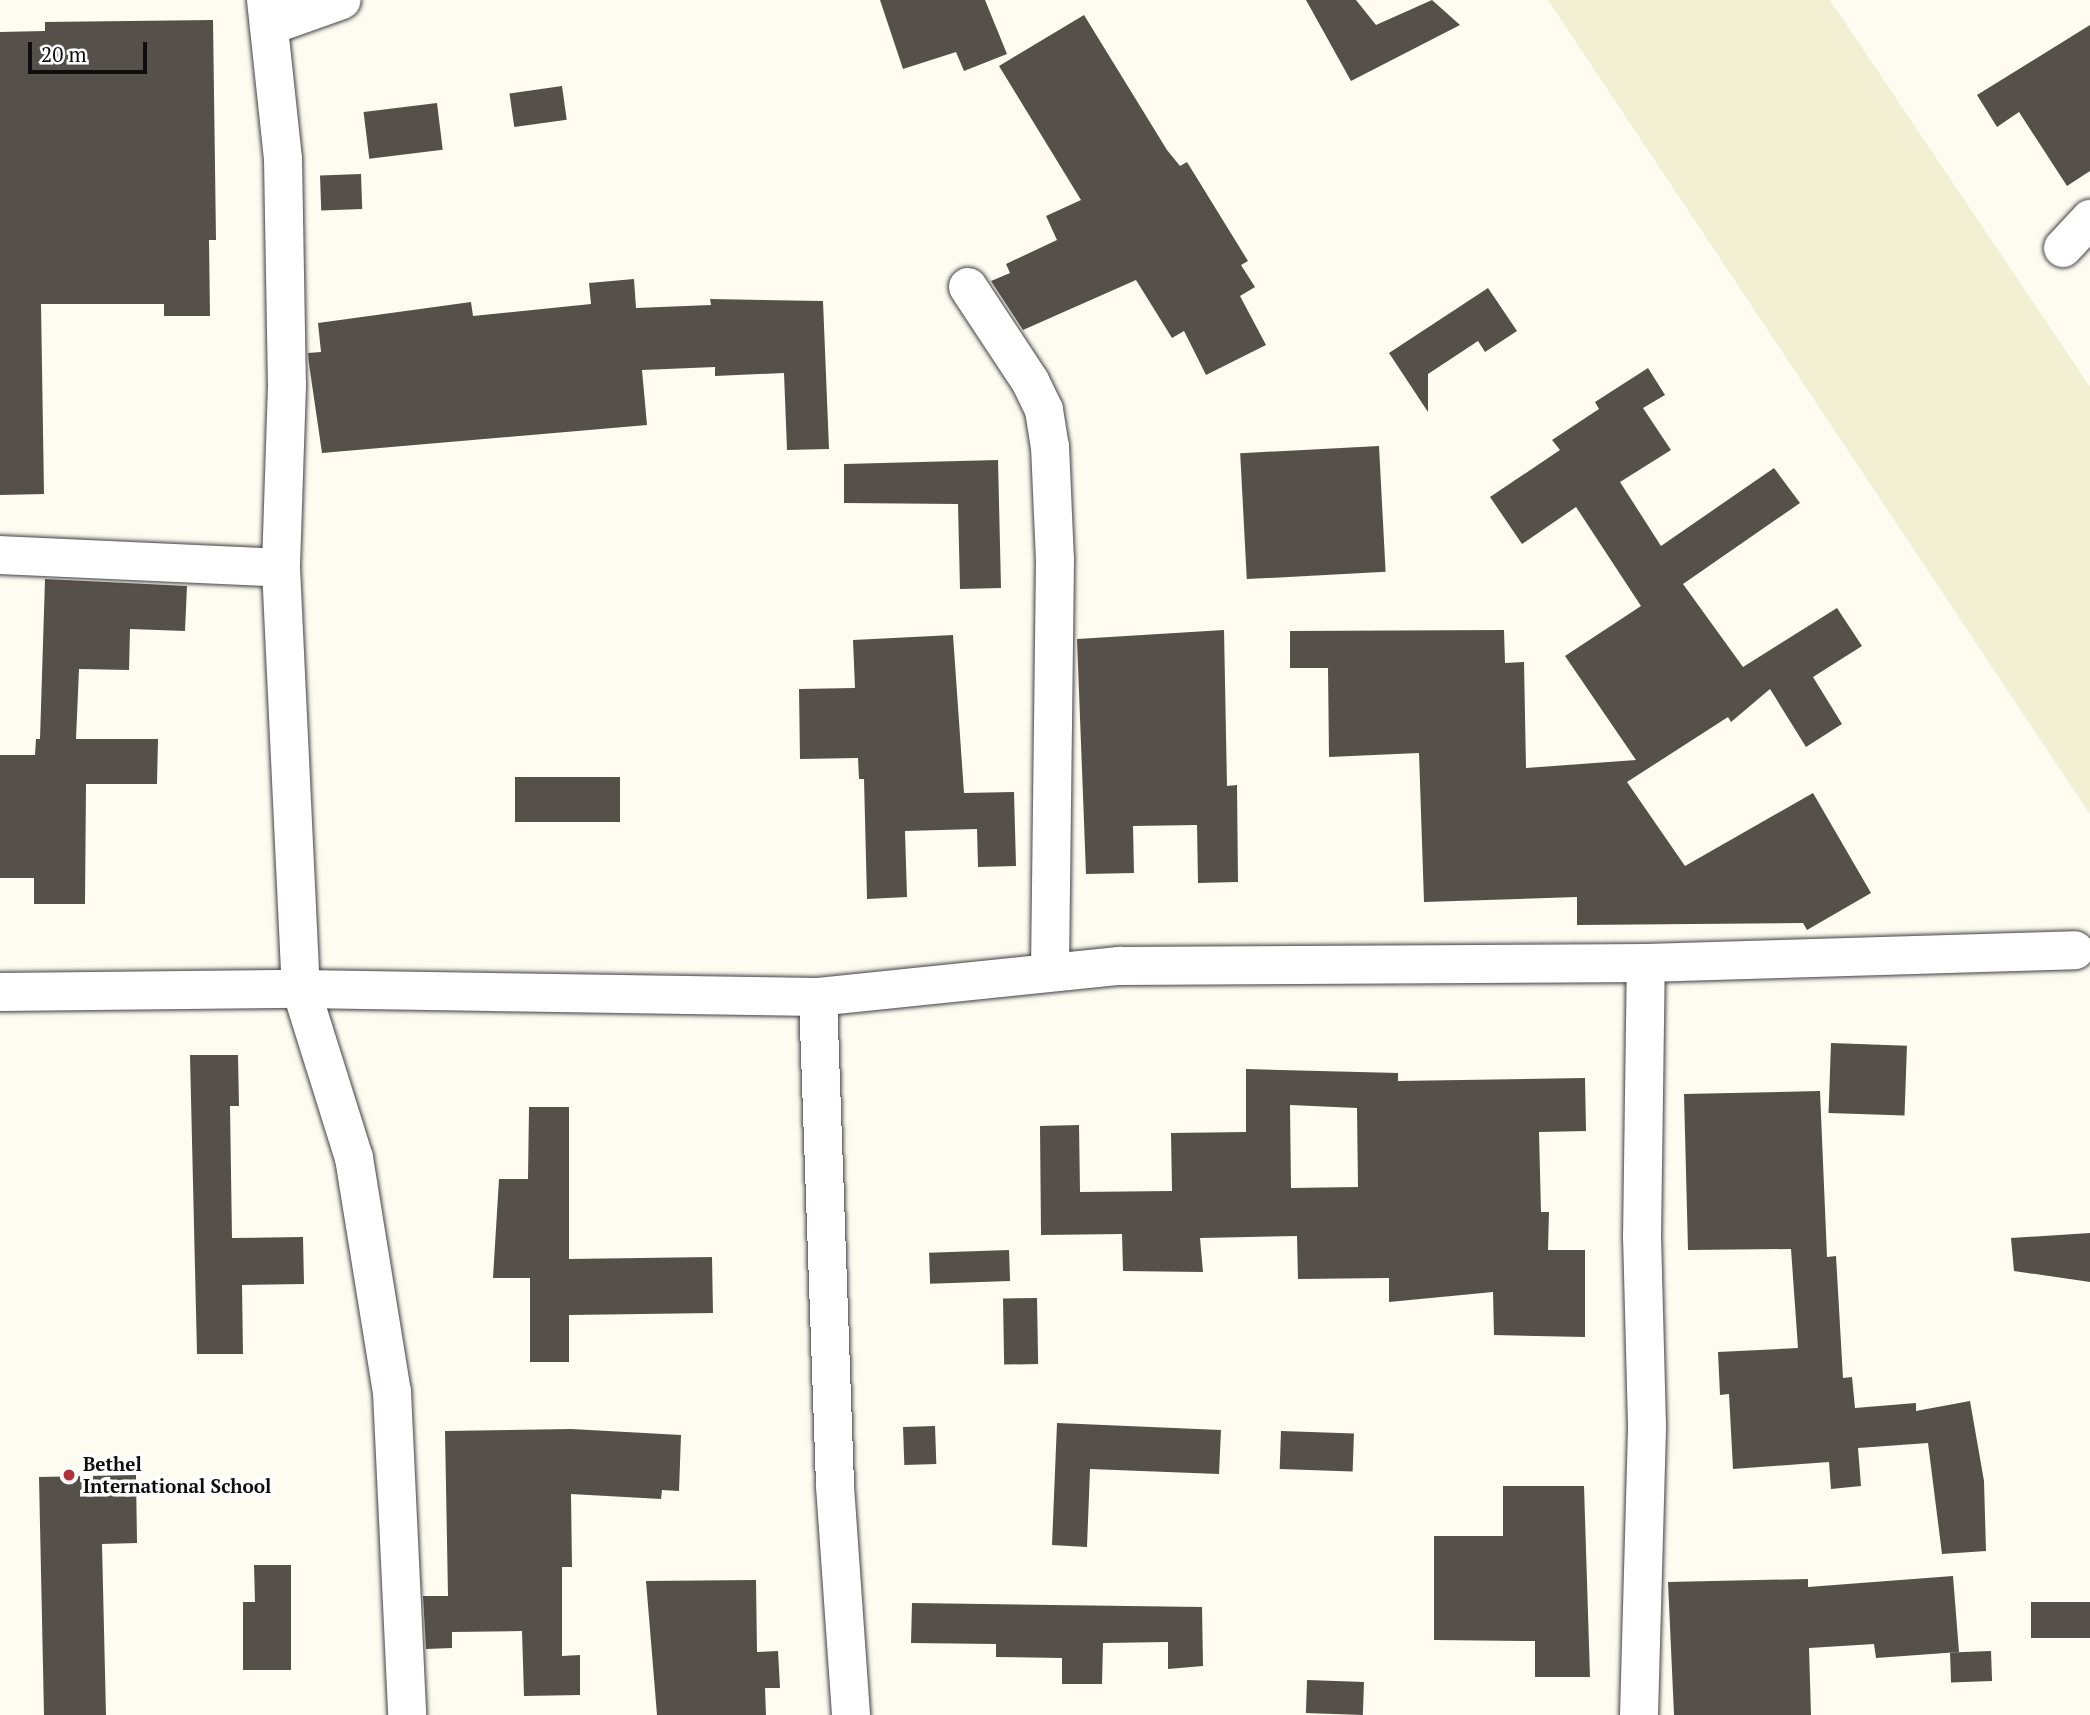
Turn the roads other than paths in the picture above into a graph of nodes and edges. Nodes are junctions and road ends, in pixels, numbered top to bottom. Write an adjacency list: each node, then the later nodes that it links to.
1 (342, 0): 2 (street)
2 (267, 13): 7 (street)
3 (2090, 219): 4 (street)
4 (2063, 248)
5 (968, 287): 10 (street)
6 (0, 555): 7 (street)
7 (281, 569): 11 (street)
8 (2075, 950): 9 (street)
9 (1646, 962): 10 (street); 16 (street)
10 (1050, 970): 13 (street)
11 (301, 989): 12 (street); 13 (street); 14 (street)
12 (0, 992)
13 (818, 997): 15 (street)
14 (407, 1715)
15 (851, 1715)
16 (1639, 1715)

